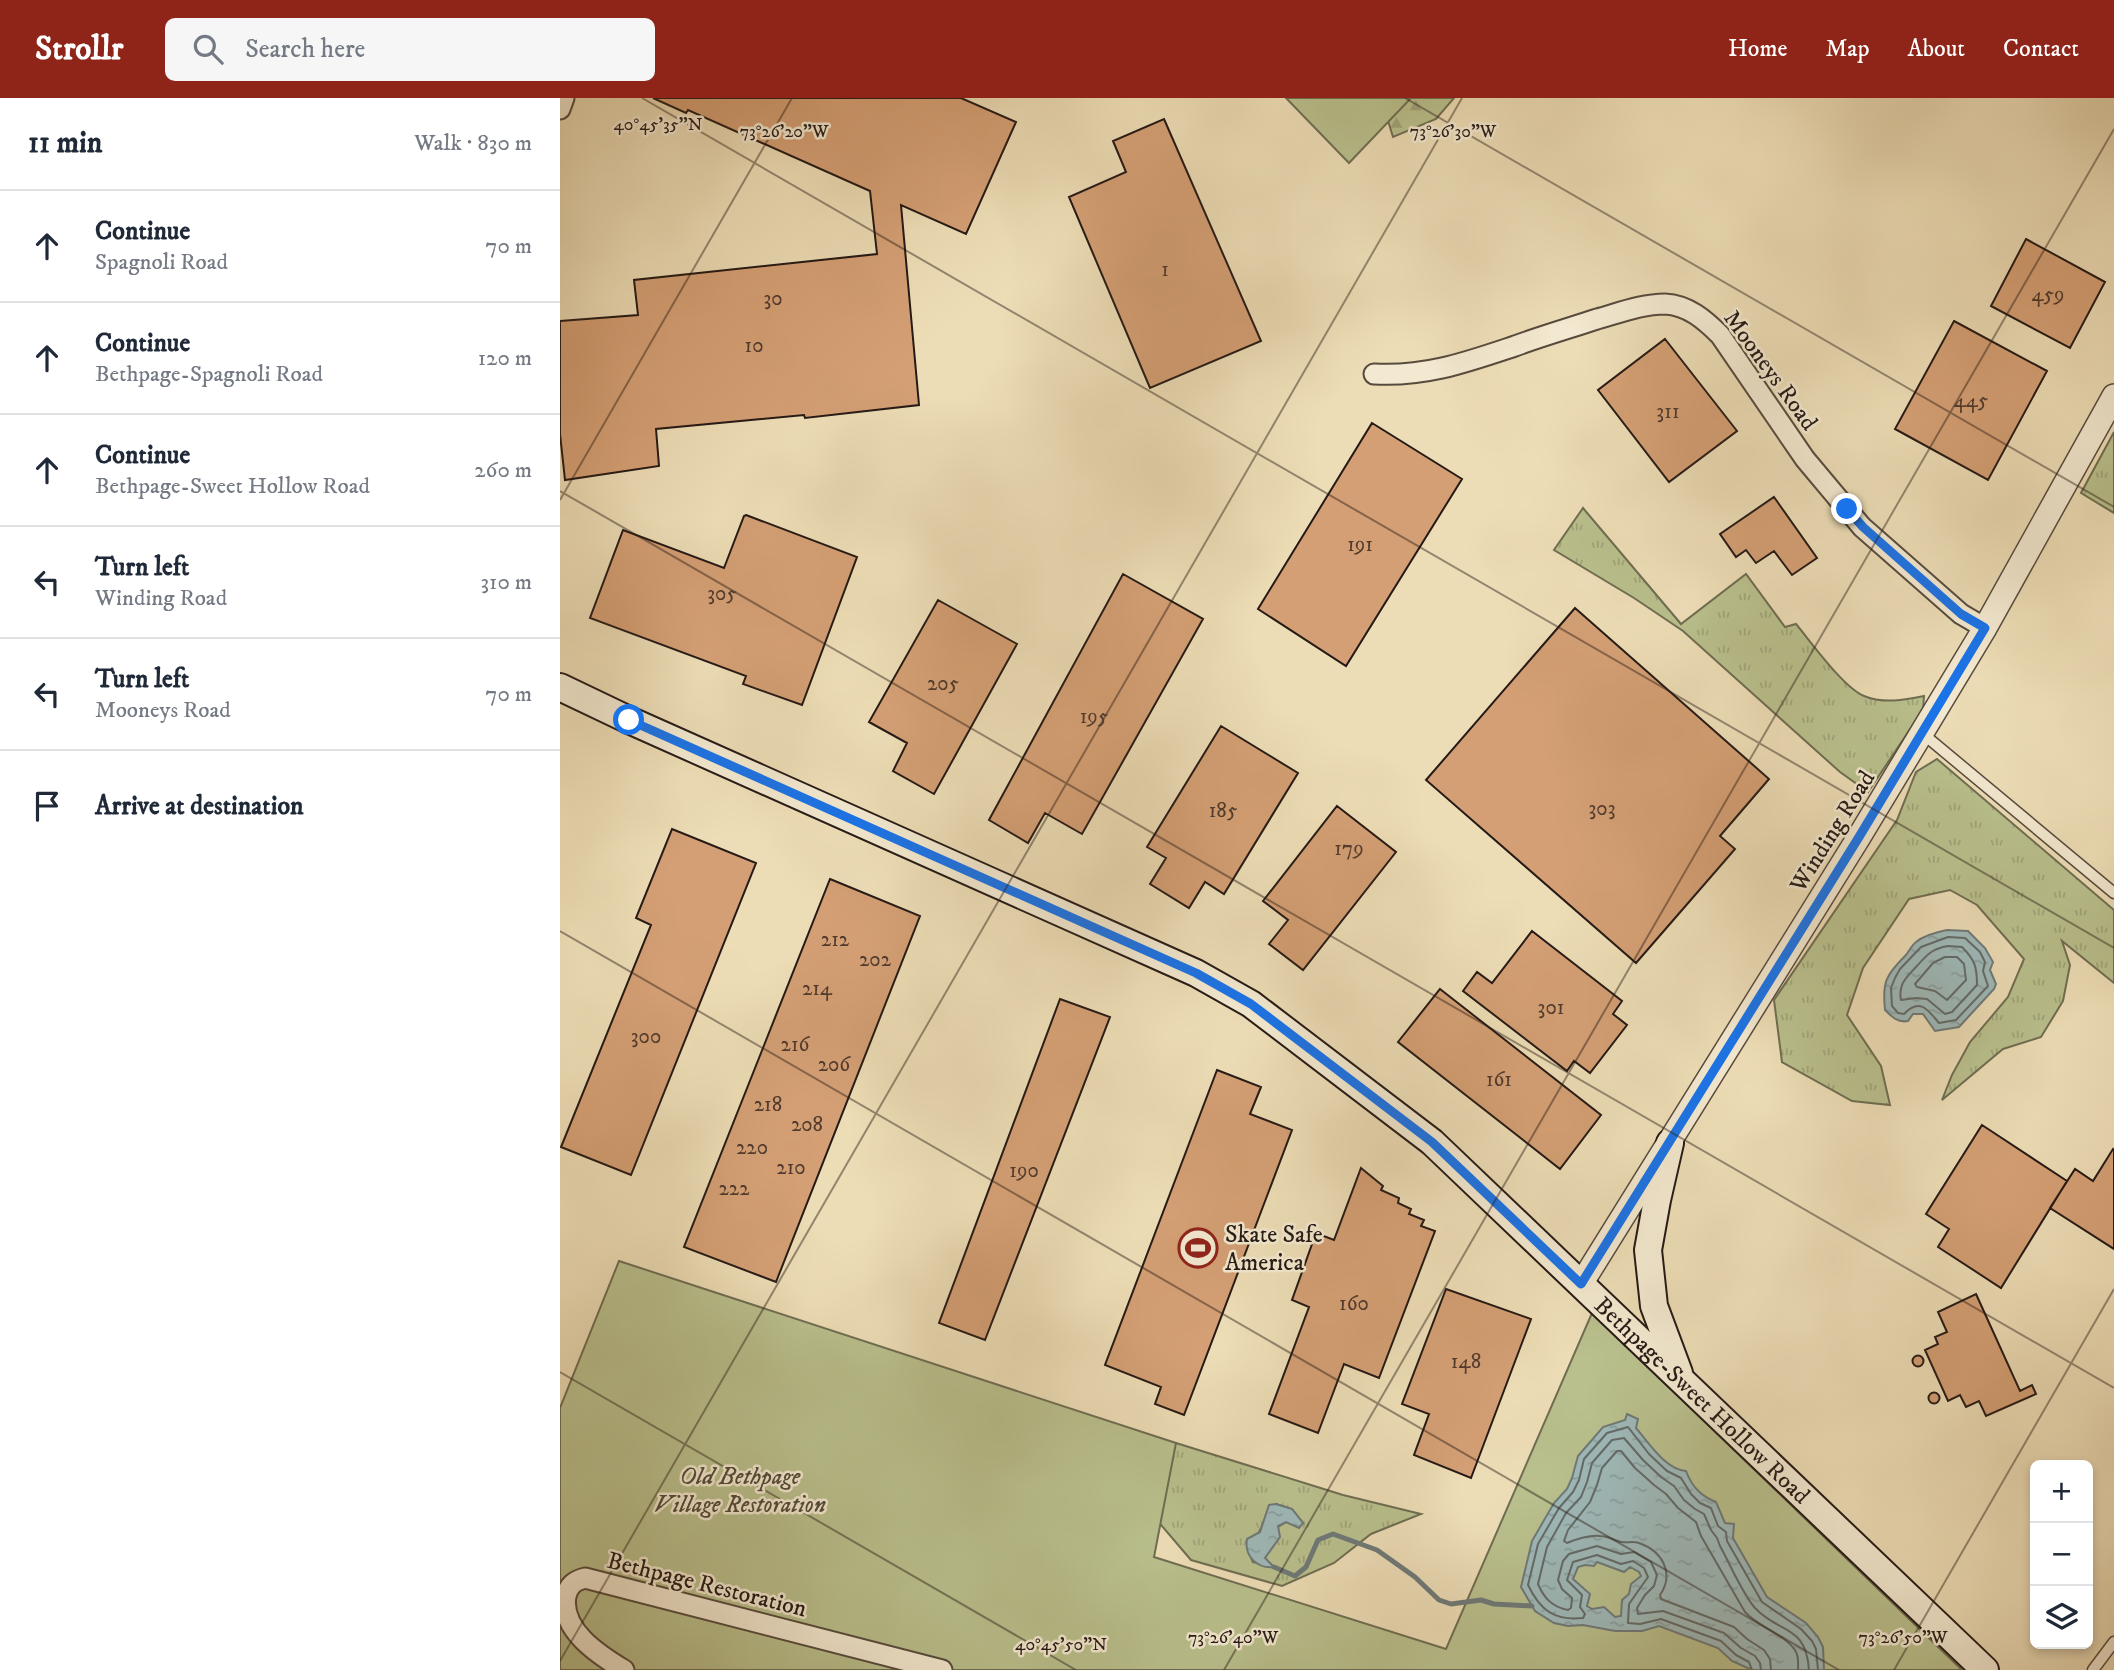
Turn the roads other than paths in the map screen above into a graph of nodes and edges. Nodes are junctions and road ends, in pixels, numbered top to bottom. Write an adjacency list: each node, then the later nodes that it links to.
1 (564, 98): 2 (street)
2 (560, 109)
3 (1374, 374): 5 (street, Mooneys Road)
4 (2114, 396): 5 (street, Winding Road)
5 (1985, 628): 7 (street, Winding Road)
6 (560, 687): 10 (main road, Bethpage-Sweet Hollow Road)
7 (1922, 733): 8 (lane); 9 (street, Winding Road)
8 (2114, 893)
9 (1670, 1143): 10 (street, Winding Road); 11 (main road)
10 (1581, 1284): 11 (main road, Bethpage-Sweet Hollow Road)
11 (1682, 1381): 15 (main road, Bethpage-Sweet Hollow Road)
12 (2114, 1642): 16 (lane)
13 (624, 1670): 14 (street, Bethpage Restoration)
14 (942, 1670)
15 (1985, 1670)
16 (2093, 1670)

